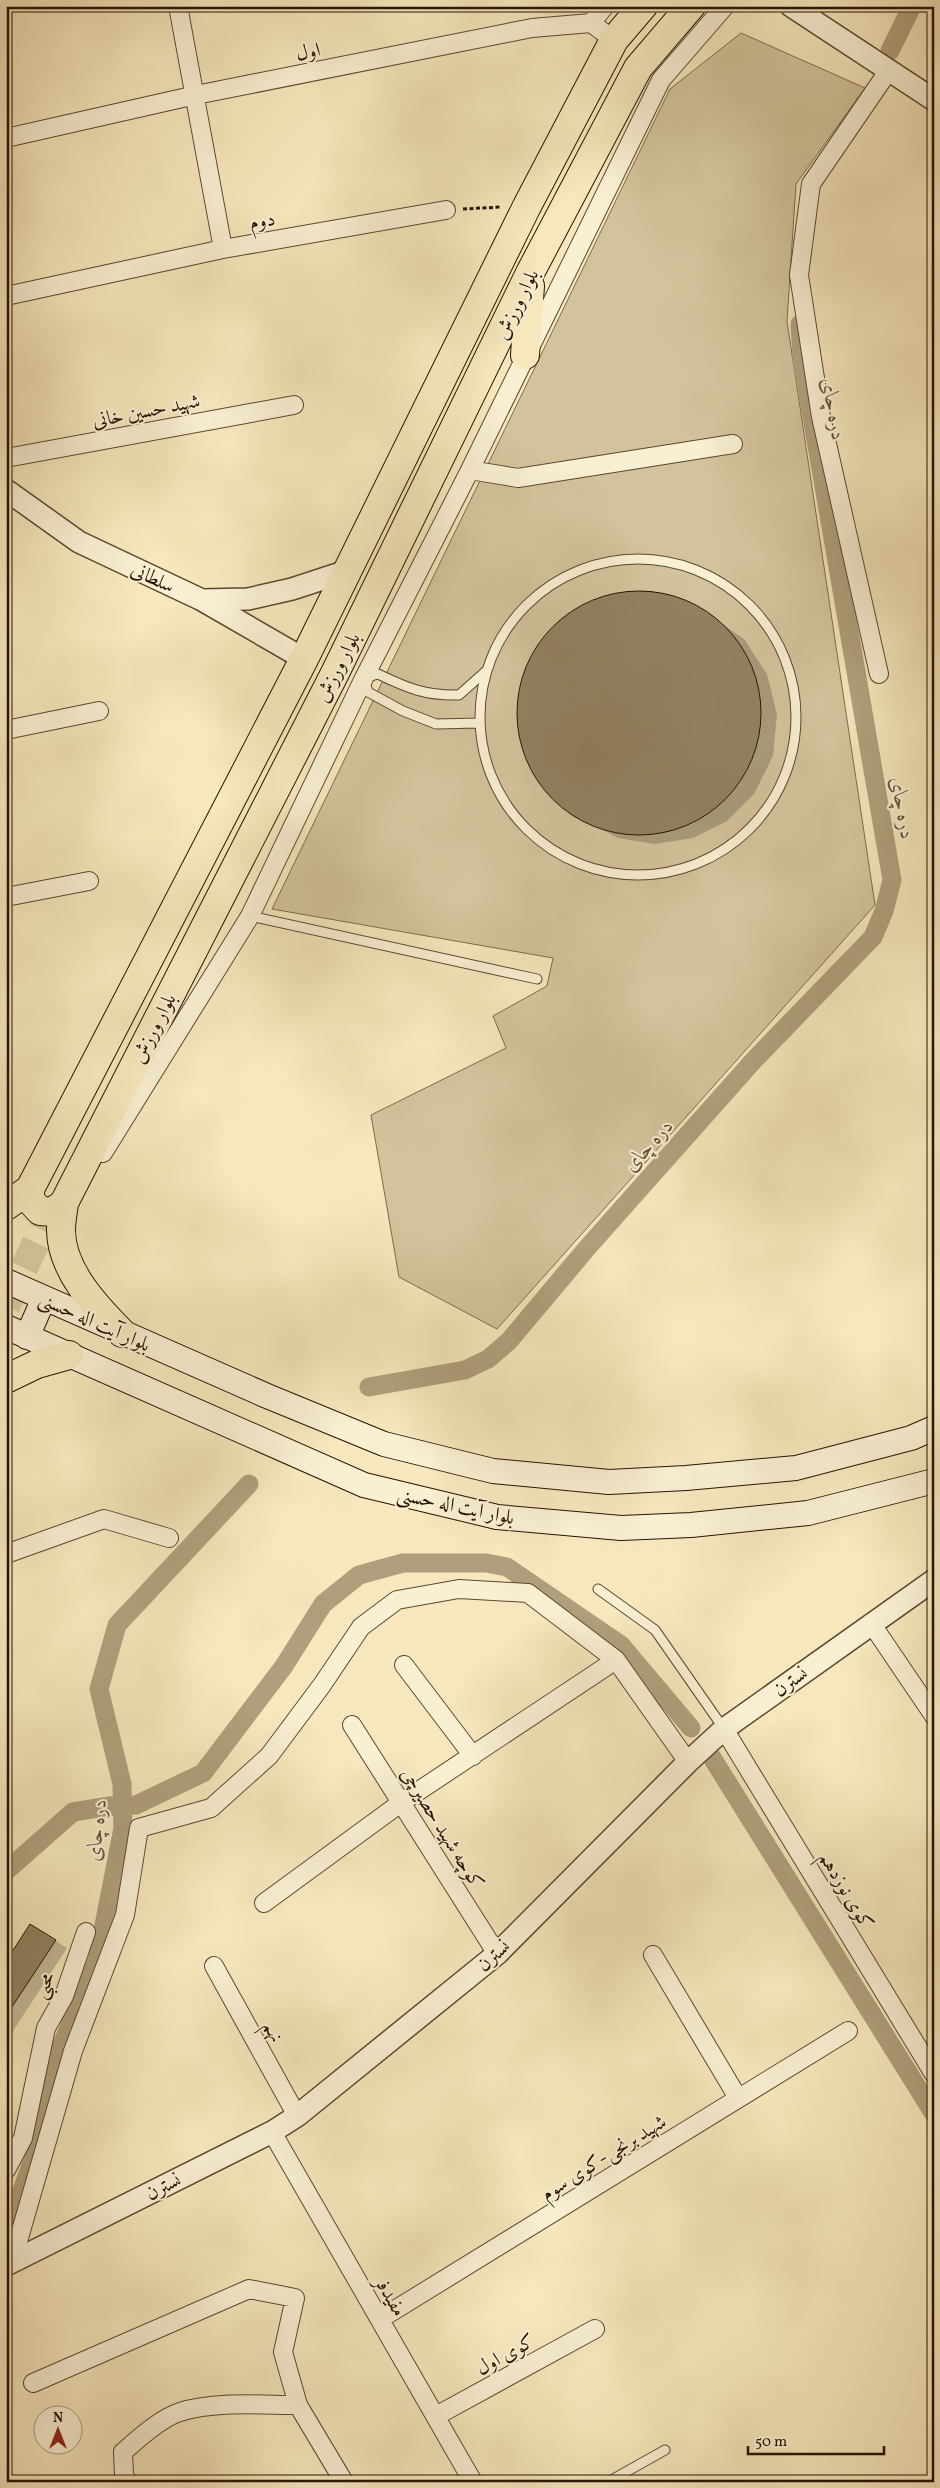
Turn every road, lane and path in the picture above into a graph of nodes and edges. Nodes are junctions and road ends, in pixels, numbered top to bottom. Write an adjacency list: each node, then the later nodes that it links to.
1 (178, 6): 10 (street)
2 (605, 6): 7 (street)
3 (643, 6): 8 (main road, بلوار ورزش)
4 (691, 6): 16 (main road, بلوار ورزش)
5 (725, 6): 18 (street)
6 (791, 6): 9 (street)
7 (591, 22): 8 (street); 10 (street, اول)
8 (614, 40): 13 (main road, بلوار ورزش)
9 (889, 70): 11 (street); 29 (street)
10 (196, 95): 12 (street, اول); 15 (street)
11 (934, 100)
12 (6, 138)
13 (527, 206): 14 (path); 24 (main road, بلوار ورزش)
14 (446, 210): 15 (street, دوم)
15 (223, 249): 17 (street, دوم)
16 (530, 273): 18 (main road); 28 (main road, بلوار ورزش)
17 (6, 296)
18 (525, 355): 22 (street)
19 (294, 404): 21 (street, شهید حسین خانی)
20 (733, 444): 22 (street)
21 (6, 458)
22 (470, 470): 30 (street)
23 (6, 490): 25 (street, سلطانی)
24 (347, 572): 25 (street); 26 (main road, بلوار ورزش)
25 (202, 600): 26 (street, سلطانی)
26 (304, 659): 39 (main road, بلوار ورزش)
27 (486, 671): 30 (lane); 32 (lane); 32 (lane)
28 (335, 672): 30 (street); 38 (main road, بلوار ورزش)
29 (879, 674)
30 (364, 678): 32 (lane); 36 (street)
31 (99, 711): 33 (street)
32 (479, 723)
33 (6, 730)
34 (89, 881): 35 (street)
35 (6, 897)
36 (250, 916): 37 (lane); 38 (street)
37 (537, 980)
38 (82, 1165): 40 (main road, بلوار ورزش)
39 (30, 1189): 40 (main road); 41 (main road, بلوار ورزش)
40 (64, 1203): 45 (main road, بلوار ورزش)
41 (6, 1206)
42 (7, 1282): 43 (main road, بلوار آیت اله حسنی)
43 (44, 1298): 44 (main road); 45 (main road, بلوار آیت اله حسنی)
44 (17, 1332): 46 (main road, بلوار آیت اله حسنی)
45 (122, 1333): 48 (main road, بلوار آیت اله حسنی)
46 (68, 1355): 47 (main road); 49 (main road, بلوار آیت اله حسنی)
47 (6, 1378)
48 (934, 1428)
49 (934, 1481)
50 (169, 1538): 51 (street)
51 (6, 1554)
52 (934, 1580): 54 (street, نسترن)
53 (598, 1589): 59 (lane)
54 (871, 1623): 57 (street); 59 (street, نسترن)
55 (616, 1660): 60 (street); 61 (street); 74 (street)
56 (404, 1665): 60 (street)
57 (934, 1716)
58 (352, 1725): 62 (street, کوچه شهید حصیرچی)
59 (724, 1729): 61 (street, نسترن); 69 (street, کوی نوزدهم)
60 (473, 1756): 62 (street)
61 (688, 1762): 65 (street, نسترن)
62 (402, 1802): 63 (street); 65 (street, کوچه شهید حصیرچی)
63 (264, 1903)
64 (86, 1932): 73 (street, محبی)
65 (497, 1954): 71 (street, نسترن)
66 (653, 1955): 70 (street)
67 (214, 1966): 71 (street, نهم)
68 (848, 2030): 70 (street, شهید برنجی-کوی سوم)
69 (934, 2074)
70 (738, 2098): 75 (street, شهید برنجی-کوی سوم)
71 (297, 2116): 72 (street, نسترن)
72 (272, 2132): 74 (street, نسترن); 75 (street, مفیدفر)
73 (6, 2170)
74 (9, 2264)
75 (380, 2319): 79 (street, مفیدفر)
76 (594, 2329): 79 (street, کوی اول)
77 (33, 2384): 78 (street)
78 (298, 2405): 82 (street); 83 (street)
79 (436, 2416): 81 (street, مفیدفر)
80 (665, 2450): 84 (lane)
81 (466, 2478)
82 (128, 2482)
83 (344, 2482)
84 (608, 2482)

